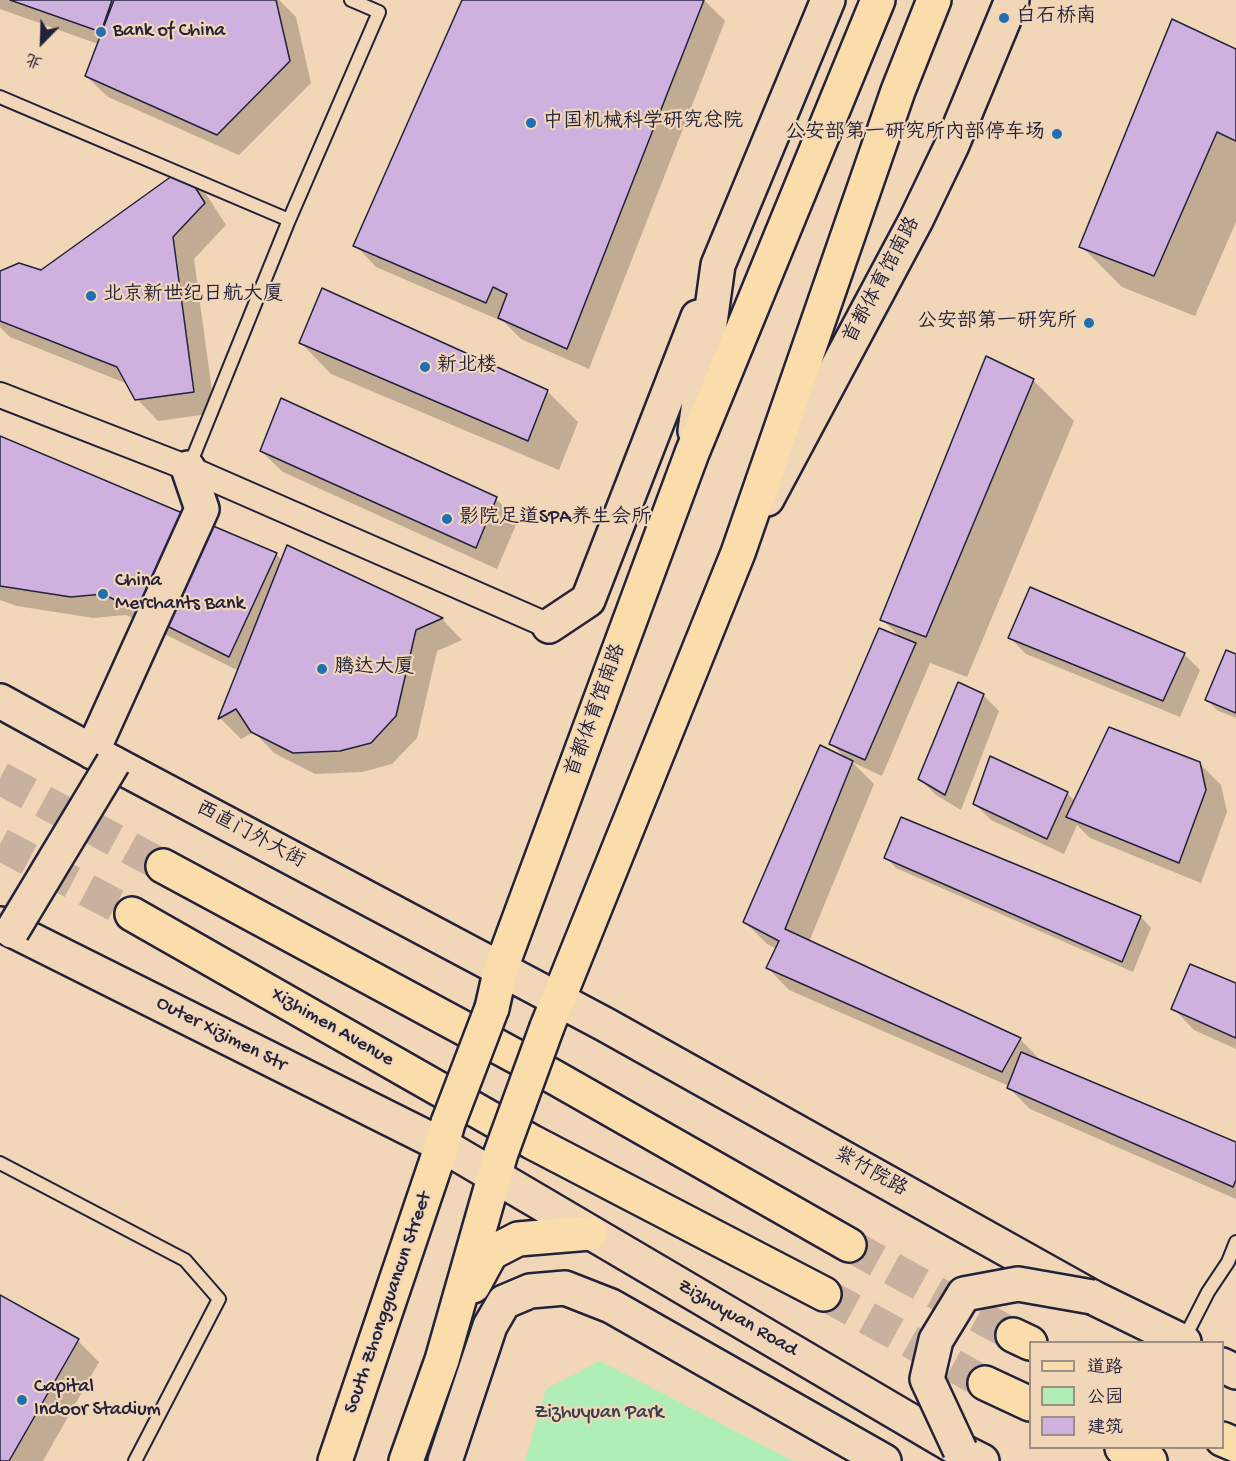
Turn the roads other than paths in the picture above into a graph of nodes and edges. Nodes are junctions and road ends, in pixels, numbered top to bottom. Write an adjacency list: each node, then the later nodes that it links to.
1 (351, 0): 7 (lane)
2 (828, 0): 8 (street, 首都体育馆南路)
3 (878, 0): 10 (main road, 首都体育馆南路)
4 (934, 0): 12 (main road, 首都体育馆南路)
5 (1012, 0): 12 (street, 首都体育馆南路)
6 (0, 97): 7 (lane)
7 (289, 220): 11 (lane)
8 (718, 265): 10 (street, 首都体育馆南路); 13 (street)
9 (0, 394): 11 (street)
10 (692, 453): 19 (main road, 首都体育馆南路)
11 (188, 468): 13 (street); 15 (street)
12 (738, 553): 21 (main road, 首都体育馆南路)
13 (549, 626)
14 (0, 701): 15 (street, 西直门外大街)
15 (102, 758): 18 (street, bridge); 19 (street, 西直门外大街)
16 (163, 866): 27 (main road)
17 (132, 914): 28 (main road, Xizhimen Avenue)
18 (6, 927): 22 (street, Outer Xizimen Str)
19 (501, 968): 20 (main road, 首都体育馆南路); 21 (street, 西直门外大街)
20 (492, 1008): 22 (main road, South Zhongguancun Street, bridge)
21 (553, 1013): 24 (main road, 首都体育馆南路, bridge); 29 (street, 紫竹院路)
22 (445, 1134): 24 (street, Outer Xizimen Str); 38 (main road, South Zhongguancun Street)
23 (0, 1163): 37 (lane)
24 (497, 1164): 25 (street, Zizhuyuan Road); 32 (main road)
25 (590, 1233): 32 (main road); 36 (street, Zizhuyuan Road)
26 (1236, 1242): 31 (lane)
27 (849, 1245)
28 (824, 1294)
29 (1092, 1297): 30 (street, 紫竹院路); 36 (street, bridge)
30 (1181, 1341)
31 (1184, 1341)
32 (442, 1360): 39 (main road)
33 (985, 1383): 34 (main road)
34 (1029, 1404)
35 (1124, 1449): 42 (main road)
36 (971, 1456)
37 (135, 1461)
38 (335, 1461)
39 (406, 1461)
40 (445, 1461): 41 (street)
41 (884, 1461)
42 (1150, 1461)

